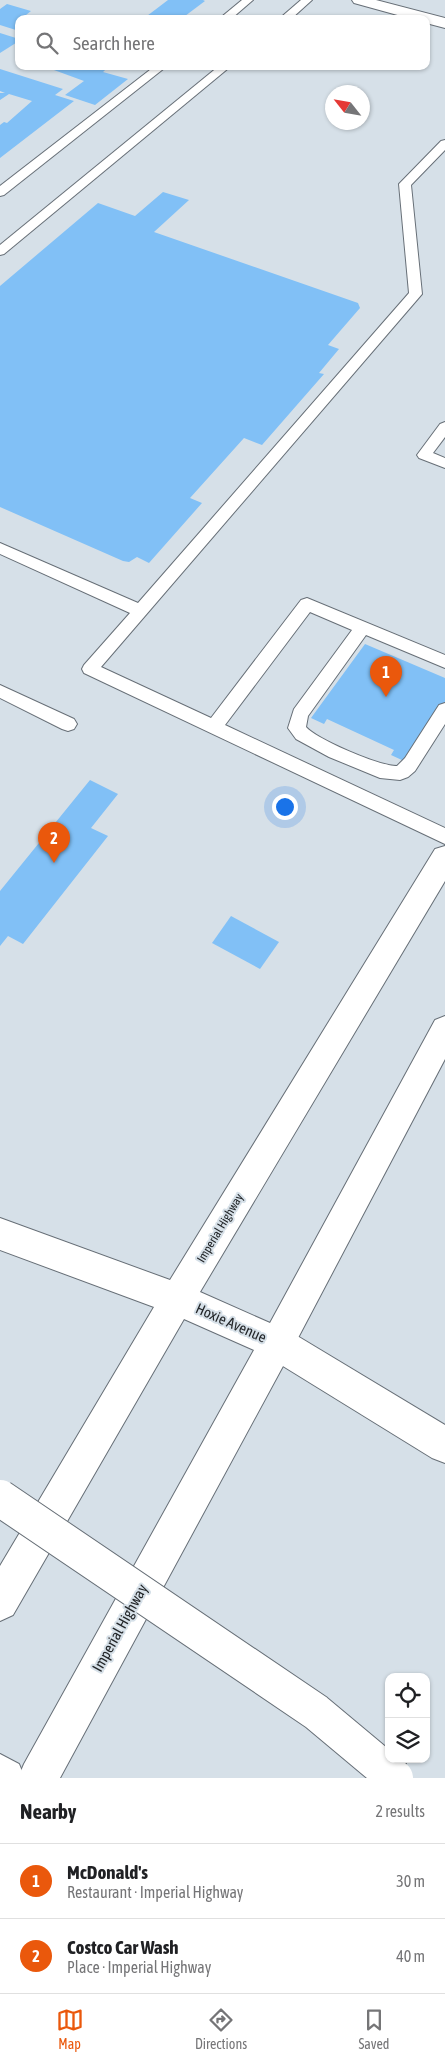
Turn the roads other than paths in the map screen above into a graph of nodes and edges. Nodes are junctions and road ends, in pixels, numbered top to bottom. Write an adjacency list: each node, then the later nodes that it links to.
1 (248, 0): 4 (lane)
2 (307, 0): 5 (lane)
3 (359, 0): 6 (main road)
4 (229, 15)
5 (289, 15)
6 (415, 15)
7 (430, 19): 8 (main road)
8 (445, 23)
9 (157, 70): 12 (lane)
10 (221, 70): 13 (lane)
11 (445, 143): 17 (lane)
12 (0, 192)
13 (0, 250)
14 (445, 427): 15 (lane)
15 (445, 463)
16 (0, 548): 17 (lane)
17 (141, 611): 23 (lane)
18 (364, 627): 19 (lane); 21 (lane); 23 (lane)
19 (445, 662)
20 (0, 691): 22 (lane)
21 (445, 710)
22 (68, 724)
23 (214, 727): 24 (lane)
24 (445, 836)
25 (445, 857): 28 (main road, Imperial Highway)
26 (445, 1030): 29 (main road, Imperial Highway)
27 (0, 1234): 28 (main road, Hoxie Avenue)
28 (177, 1299): 29 (main road, Hoxie Avenue); 32 (main road, Imperial Highway)
29 (276, 1343): 30 (main road, Hoxie Avenue); 35 (main road, Imperial Highway)
30 (445, 1445)
31 (0, 1498): 36 (main road, bridge)
32 (0, 1602)
33 (0, 1774): 34 (main road)
34 (5, 1778)
35 (38, 1778)
36 (395, 1778)

